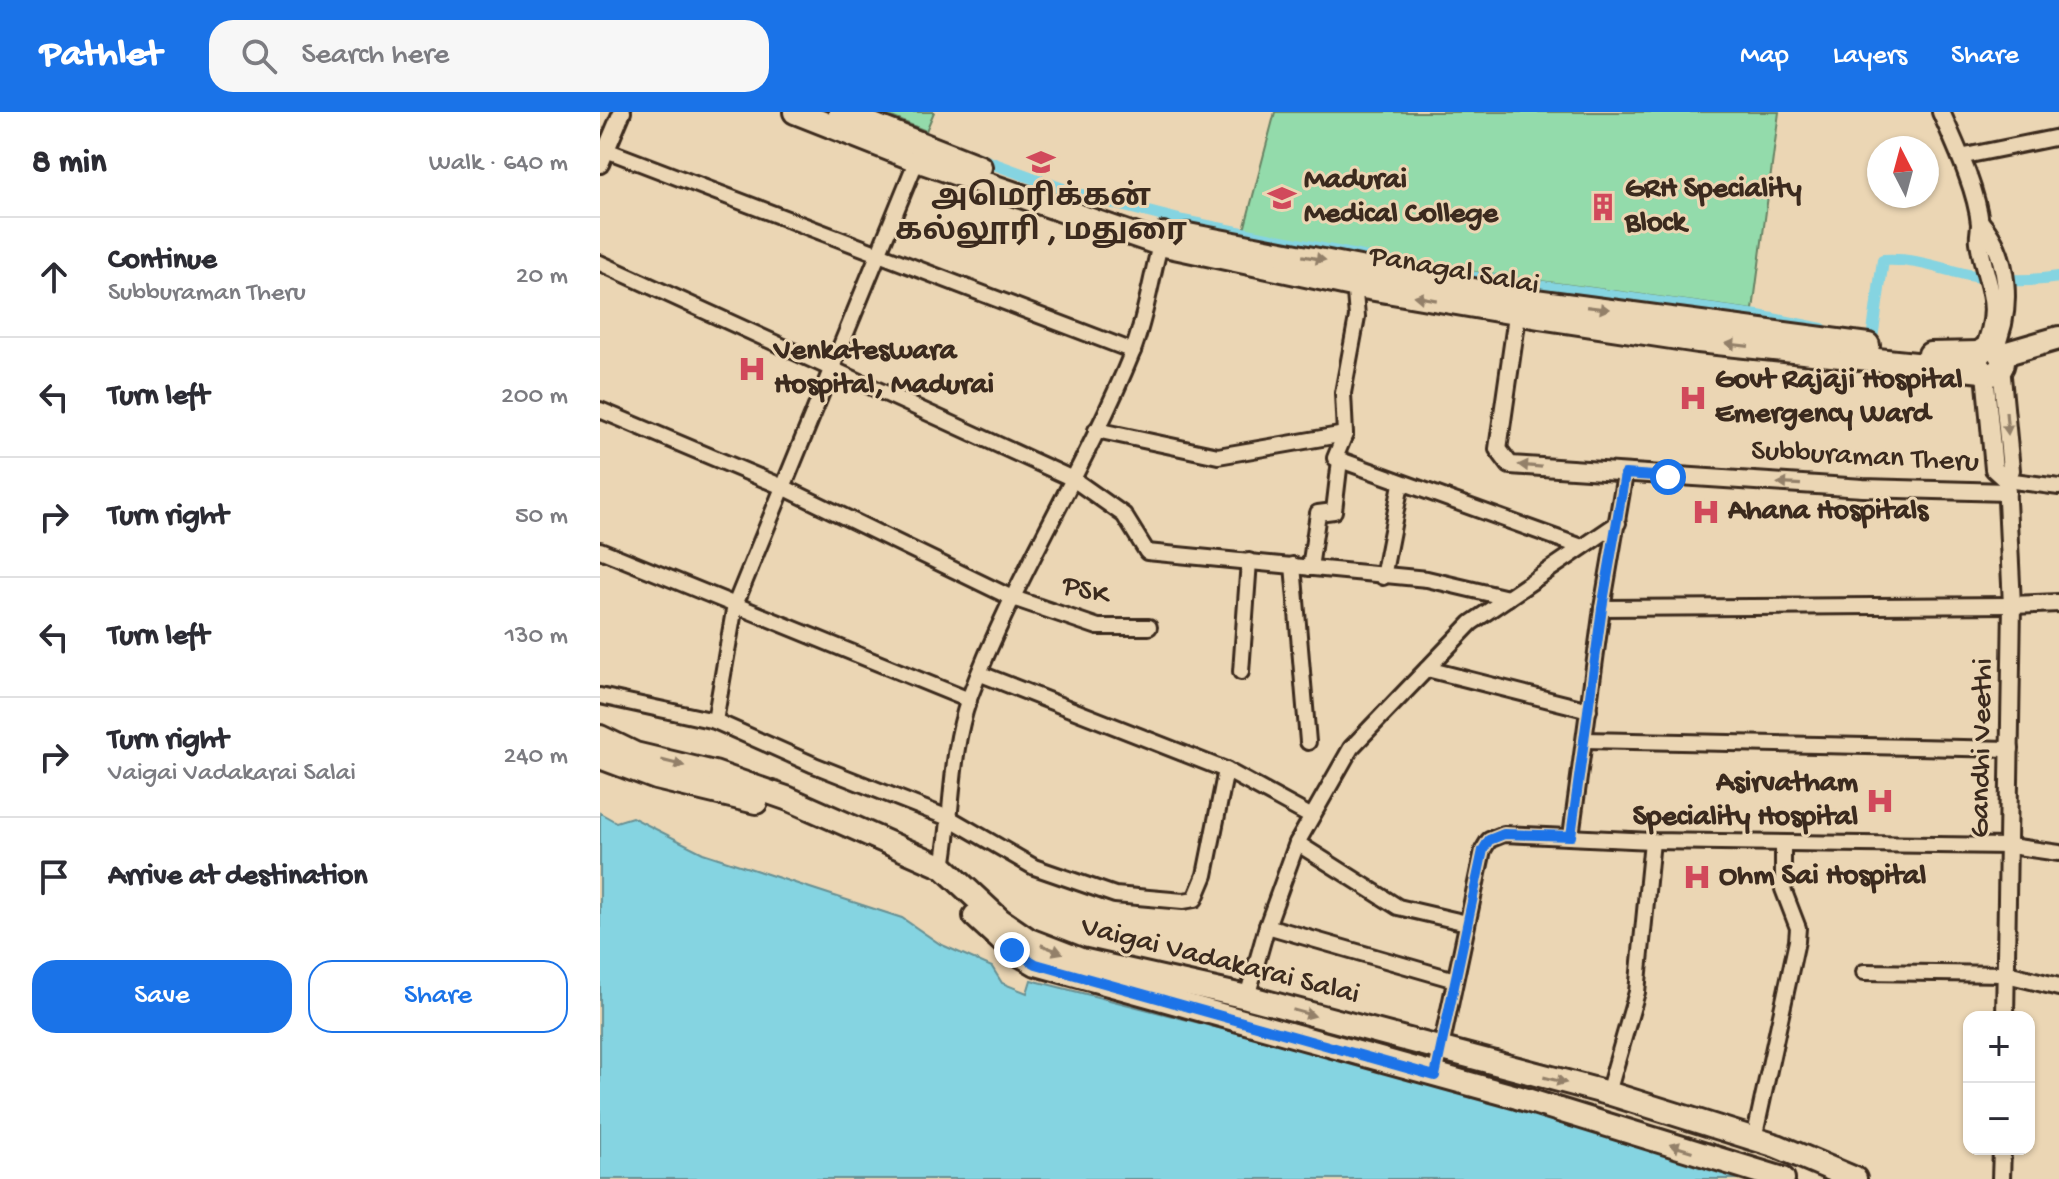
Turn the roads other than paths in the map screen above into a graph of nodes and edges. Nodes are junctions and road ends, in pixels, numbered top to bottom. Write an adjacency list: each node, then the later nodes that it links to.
1 (622, 112): 7 (street)
2 (795, 112): 6 (main road, Panagal Salai)
3 (840, 112): 6 (main road, Panagal Salai)
4 (1941, 112): 8 (street)
5 (2059, 137): 8 (street)
6 (920, 152): 9 (main road, Panagal Salai); 10 (street)
7 (603, 157): 10 (street)
8 (1960, 157): 16 (street)
9 (1162, 237): 12 (main road, Panagal Salai); 15 (street)
10 (879, 251): 15 (street); 17 (street)
11 (600, 263): 17 (street)
12 (1353, 275): 13 (main road, Panagal Salai); 20 (street)
13 (1519, 306): 16 (main road, Panagal Salai); 22 (street, Subburaman Theru, one-way to 13)
14 (2059, 338): 16 (main road, Panagal Salai)
15 (1133, 351): 19 (street)
16 (1989, 360): 25 (street, Gandhi Veethi)
17 (831, 370): 23 (street); 26 (street)
18 (600, 410): 26 (street, PSK)
19 (1096, 430): 20 (street); 23 (street)
20 (1345, 434): 21 (street)
21 (1340, 460): 24 (street); 33 (street)
22 (1625, 474): 25 (street, Subburaman Theru, one-way to 22); 28 (street)
23 (1073, 479): 31 (street); 35 (street)
24 (1401, 484): 29 (street); 34 (street)
25 (2007, 486): 27 (street); 39 (street, Gandhi Veethi)
26 (783, 487): 35 (street, PSK); 38 (street)
27 (2059, 487)
28 (1618, 523): 29 (street); 40 (street)
29 (1582, 547): 36 (street)
30 (600, 550): 38 (street)
31 (1249, 561): 32 (street); 43 (street)
32 (1293, 565): 33 (street); 51 (street)
33 (1310, 568): 34 (street)
34 (1383, 577): 36 (street)
35 (1010, 597): 41 (street, PSK); 44 (street)
36 (1508, 598): 42 (street)
37 (2059, 603): 39 (street)
38 (735, 605): 46 (street); 48 (street)
39 (2012, 605): 40 (street); 52 (street, Gandhi Veethi)
40 (1602, 608): 47 (street)
41 (1149, 627)
42 (1427, 669): 47 (street); 55 (street)
43 (1241, 672)
44 (981, 674): 46 (street); 54 (street)
45 (600, 696): 48 (street)
46 (969, 700): 56 (street)
47 (1589, 710): 50 (street)
48 (715, 721): 56 (street)
49 (600, 737): 63 (main road, Vaigai Vadakarai Salai, one-way to 63)
50 (1585, 740): 52 (street); 57 (street)
51 (1308, 742)
52 (2011, 749): 61 (street, Gandhi Veethi)
53 (600, 757): 73 (main road, Vaigai Vadakarai Salai)
54 (1226, 770): 55 (street); 56 (street)
55 (1310, 816): 59 (street)
56 (951, 819): 63 (street)
57 (1571, 836): 58 (street); 64 (street)
58 (1652, 841): 60 (street); 74 (street)
59 (1297, 843): 64 (street); 65 (street)
60 (1783, 843): 61 (street); 75 (street)
61 (2010, 846): 62 (street); 67 (street, Gandhi Veethi)
62 (2059, 853)
63 (943, 867): 70 (main road, Vaigai Vadakarai Salai, one-way to 70)
64 (1467, 923): 68 (street)
65 (1267, 926): 68 (street); 70 (street)
66 (1864, 972): 67 (street)
67 (2007, 974): 69 (street); 71 (street, Gandhi Veethi)
68 (1455, 980): 72 (street)
69 (2059, 987)
70 (1247, 997): 72 (main road, Vaigai Vadakarai Salai, one-way to 72)
71 (2005, 1011)
72 (1441, 1051): 73 (street); 74 (main road, Vaigai Vadakarai Salai, one-way to 74)
73 (1435, 1076): 77 (main road, Vaigai Vadakarai Salai, one-way to 73)
74 (1608, 1093): 75 (main road, Vaigai Vadakarai Salai)
75 (1754, 1139): 78 (main road, Vaigai Vadakarai Salai)
76 (2002, 1155): 79 (street)
77 (1783, 1179)
78 (1855, 1179)
79 (2001, 1179)

